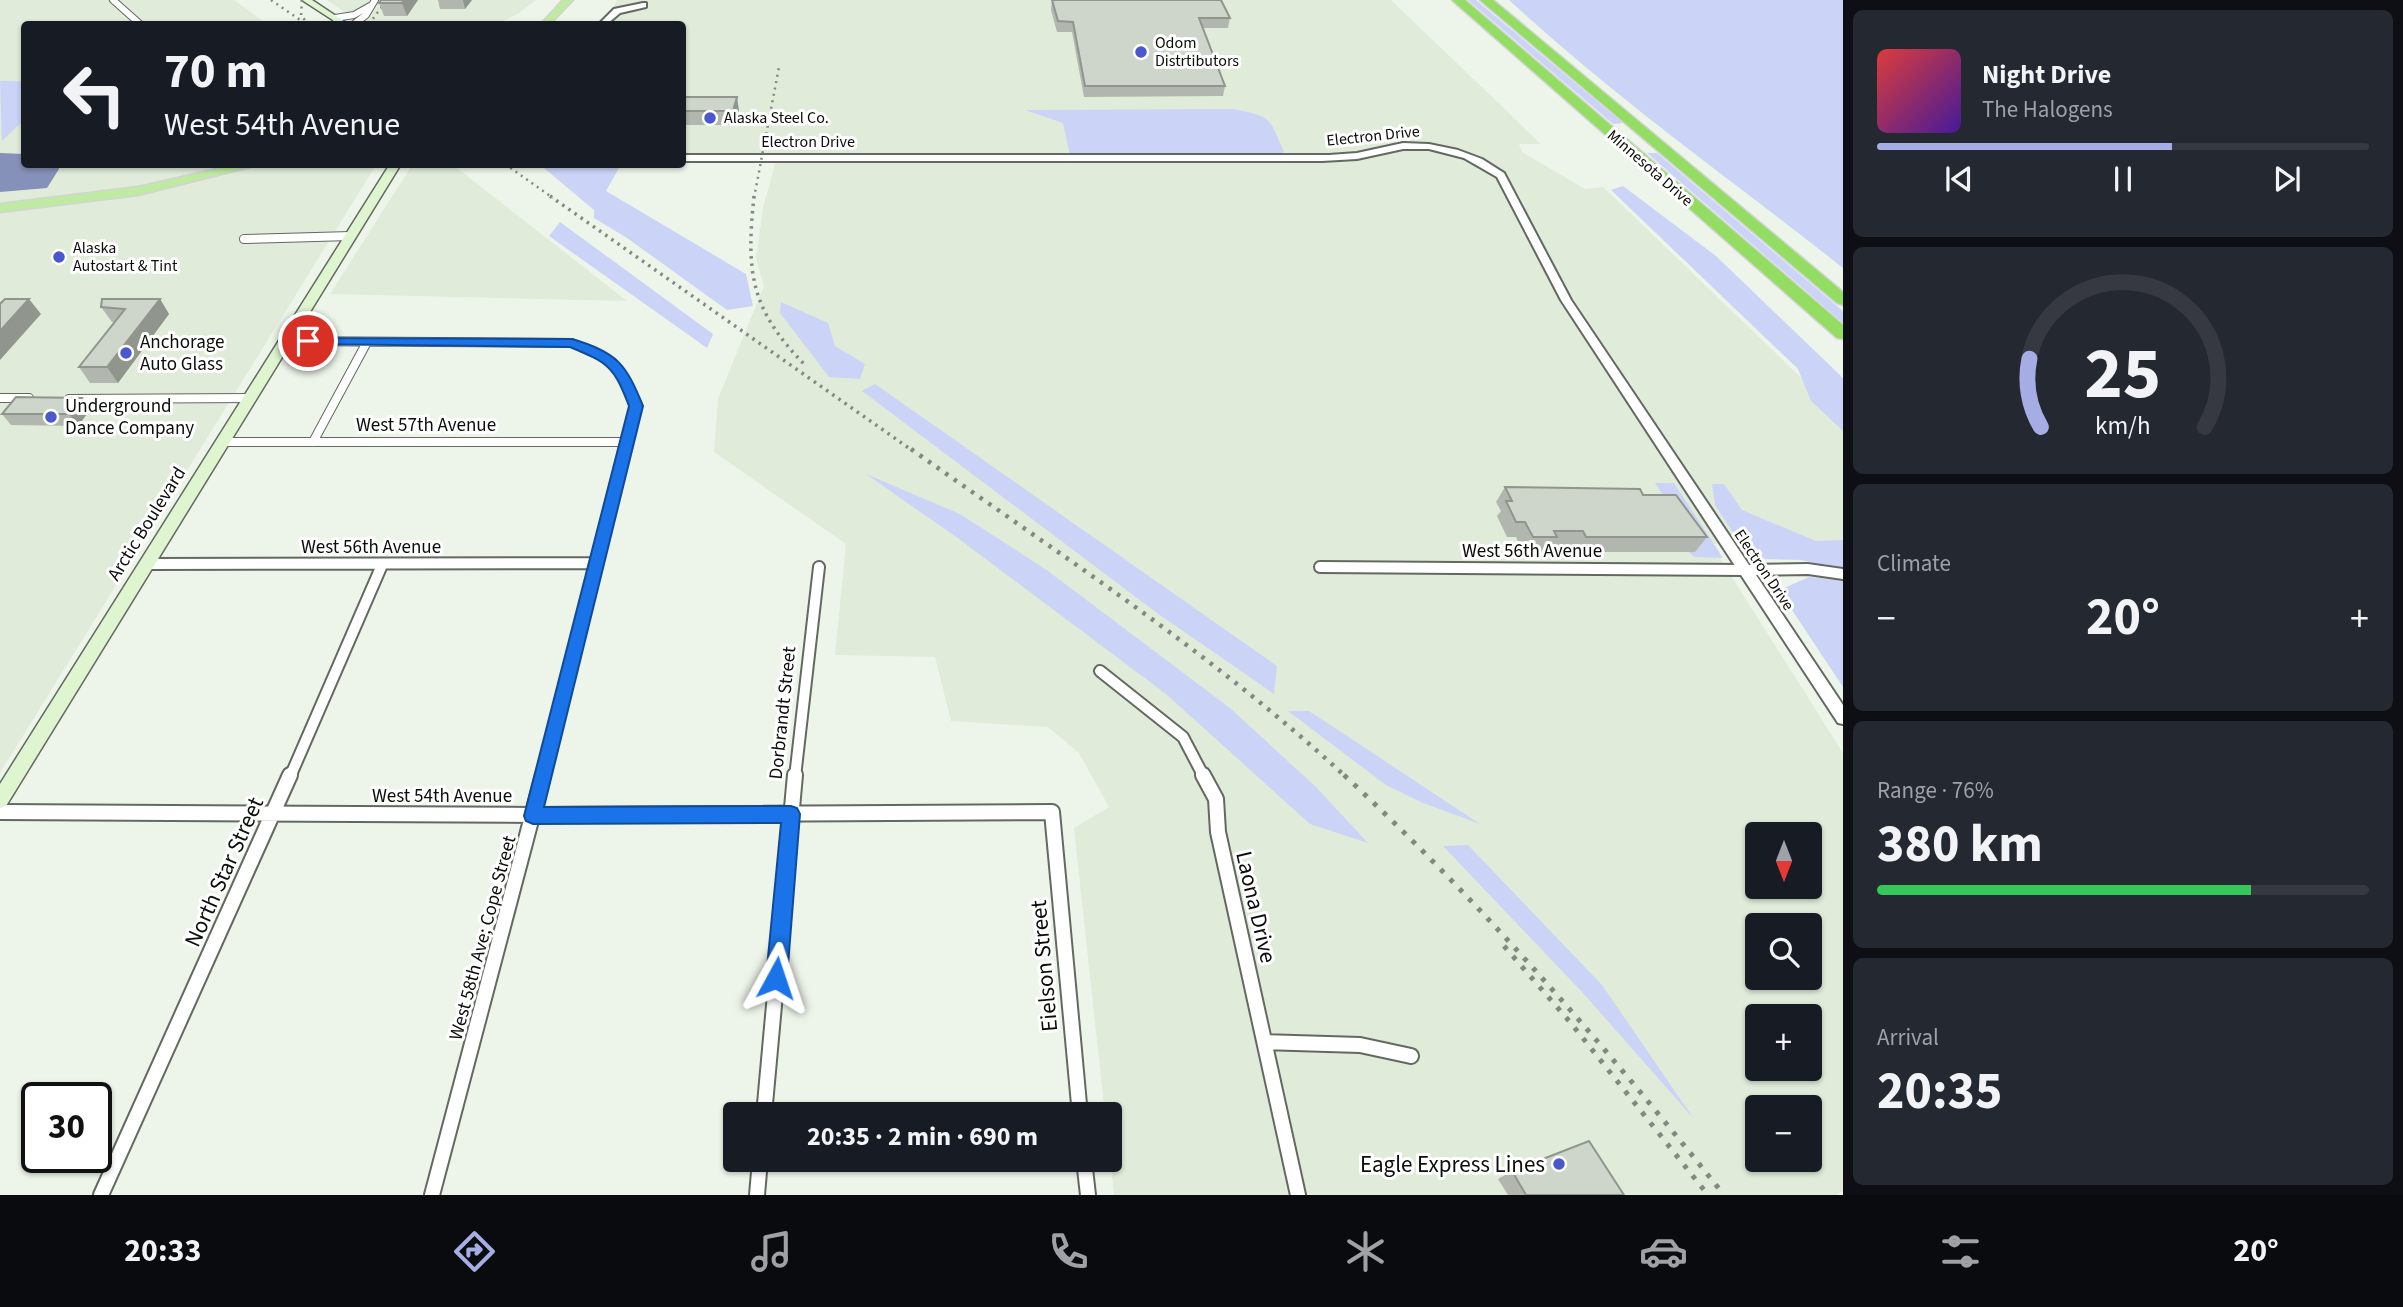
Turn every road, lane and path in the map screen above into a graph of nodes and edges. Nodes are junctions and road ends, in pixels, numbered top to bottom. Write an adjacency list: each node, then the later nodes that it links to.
1 (113, 0): 13 (street)
2 (306, 0): 12 (main road)
3 (569, 0): 16 (main road)
4 (579, 0): 17 (main road)
5 (1452, 0): 19 (highway)
6 (1458, 0): 19 (highway, Minnesota Drive)
7 (1486, 0): 11 (highway, Minnesota Drive)
8 (1493, 0): 11 (highway)
9 (372, 3): 12 (street); 15 (street)
10 (643, 5): 18 (street)
11 (1505, 16): 29 (highway, Minnesota Drive)
12 (335, 18): 14 (main road)
13 (137, 21)
14 (340, 21)
15 (358, 21)
16 (548, 21)
17 (561, 21)
18 (606, 21)
19 (1483, 22): 28 (highway, Minnesota Drive)
20 (686, 158): 46 (street, Electron Drive)
21 (214, 168): 24 (main road)
22 (239, 168): 25 (main road)
23 (394, 168): 26 (main road, Arctic Boulevard)
24 (0, 201)
25 (0, 208)
26 (351, 236): 27 (street); 31 (main road, Arctic Boulevard)
27 (244, 239)
28 (1792, 289): 30 (highway, Minnesota Drive); 32 (highway)
29 (1843, 300)
30 (1843, 334)
31 (287, 341): 33 (street, West 58th Ave; Cope Street); 37 (main road, Arctic Boulevard)
32 (1843, 341)
33 (367, 342): 39 (street); 40 (street, West 58th Ave; Cope Street)
34 (0, 398): 35 (street)
35 (37, 398)
36 (61, 398): 37 (street)
37 (252, 398): 38 (main road, Arctic Boulevard)
38 (224, 442): 39 (street, West 57th Avenue); 42 (main road, Arctic Boulevard)
39 (313, 442): 40 (street, West 57th Avenue)
40 (628, 442): 41 (street, West 58th Ave; Cope Street)
41 (596, 563): 43 (street, West 56th Avenue); 55 (street, West 58th Ave; Cope Street)
42 (147, 564): 43 (street, West 56th Avenue); 50 (main road, Arctic Boulevard)
43 (382, 565): 54 (street, North Star Street)
44 (819, 566): 53 (street, Dorbrandt Street)
45 (1320, 567): 46 (street, West 56th Avenue)
46 (1744, 570): 47 (street); 49 (street, Electron Drive)
47 (1843, 574)
48 (1100, 671): 56 (street, Laona Drive)
49 (1843, 718)
50 (0, 800)
51 (1052, 812): 53 (street, West 54th Avenue); 59 (street, Eielson Street)
52 (0, 813): 54 (street, West 54th Avenue)
53 (791, 814): 55 (street, West 54th Avenue); 58 (street, Dorbrandt Street)
54 (273, 815): 55 (street, West 54th Avenue); 62 (street, North Star Street)
55 (533, 816): 63 (street, West 58th Ave; Cope Street)
56 (1265, 1042): 57 (street); 66 (street, Laona Drive)
57 (1411, 1056)
58 (765, 1102)
59 (1079, 1102)
60 (759, 1172): 64 (street)
61 (1085, 1172): 65 (street)
62 (101, 1195)
63 (432, 1195)
64 (757, 1195)
65 (1088, 1195)
66 (1298, 1195)

